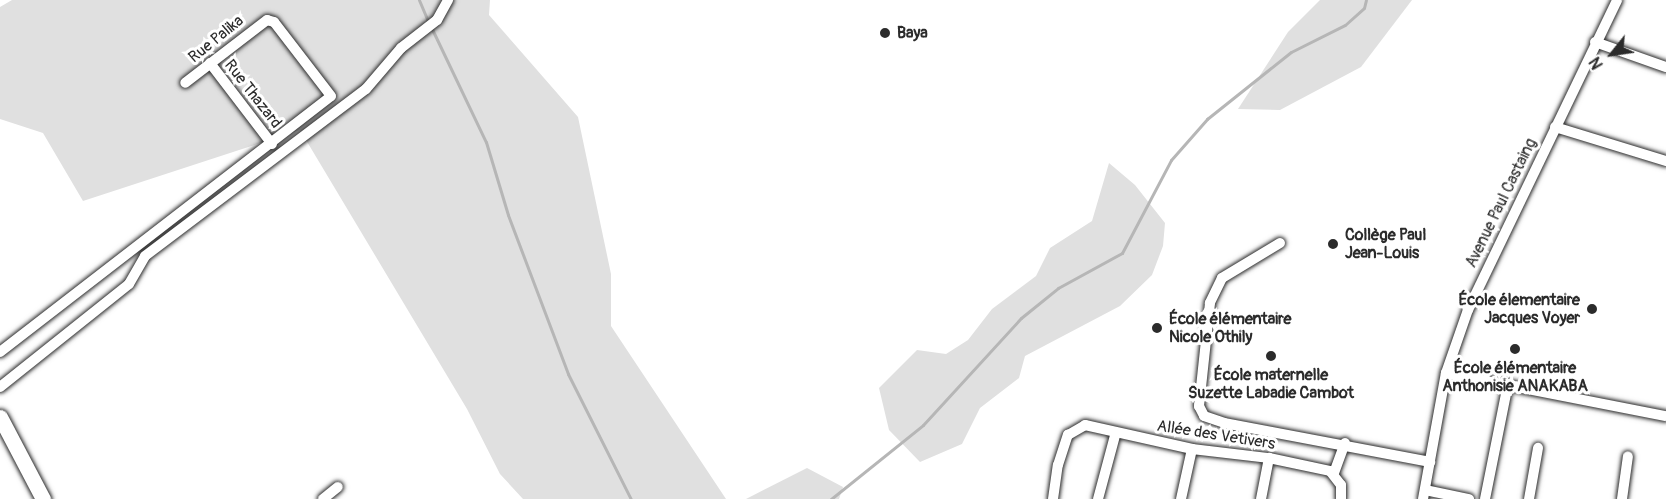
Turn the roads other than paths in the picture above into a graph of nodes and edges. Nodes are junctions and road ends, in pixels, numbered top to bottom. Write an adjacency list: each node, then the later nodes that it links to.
1 (448, 0): 14 (street)
2 (1617, 0): 3 (street, Avenue Paul Castaing)
3 (1595, 42): 5 (street); 7 (street, Avenue Paul Castaing)
4 (210, 63): 6 (street, Rue Palika); 8 (street, Rue Thazard); 8 (street, Rue Palika)
5 (1666, 67)
6 (185, 83)
7 (1555, 127): 9 (street); 12 (street, Avenue Paul Castaing)
8 (272, 144): 11 (street)
9 (1666, 161)
10 (1281, 243): 18 (street)
11 (0, 352)
12 (1446, 373): 13 (street); 23 (street, Avenue Paul Castaing)
13 (1508, 384): 15 (street); 35 (street)
14 (0, 387)
15 (1666, 416)
16 (0, 417): 27 (main road)
17 (1116, 432): 20 (street, Allée des Vetivers); 29 (street, Allée des Vetivers); 30 (street)
18 (1345, 443): 23 (street); 24 (street)
19 (1538, 448): 36 (street)
20 (1192, 449): 22 (street, Allée des Vetivers); 31 (street)
21 (1628, 456): 37 (street)
22 (1269, 458): 24 (street, Allée des Vetivers); 32 (street)
23 (1431, 462): 26 (street, Avenue Paul Castaing)
24 (1334, 473): 33 (street)
25 (338, 487): 28 (street)
26 (1424, 495): 34 (street)
27 (43, 499)
28 (323, 499)
29 (1053, 499)
30 (1098, 499)
31 (1181, 499)
32 (1261, 499)
33 (1341, 499)
34 (1469, 499)
35 (1485, 499)
36 (1529, 499)
37 (1622, 499)

